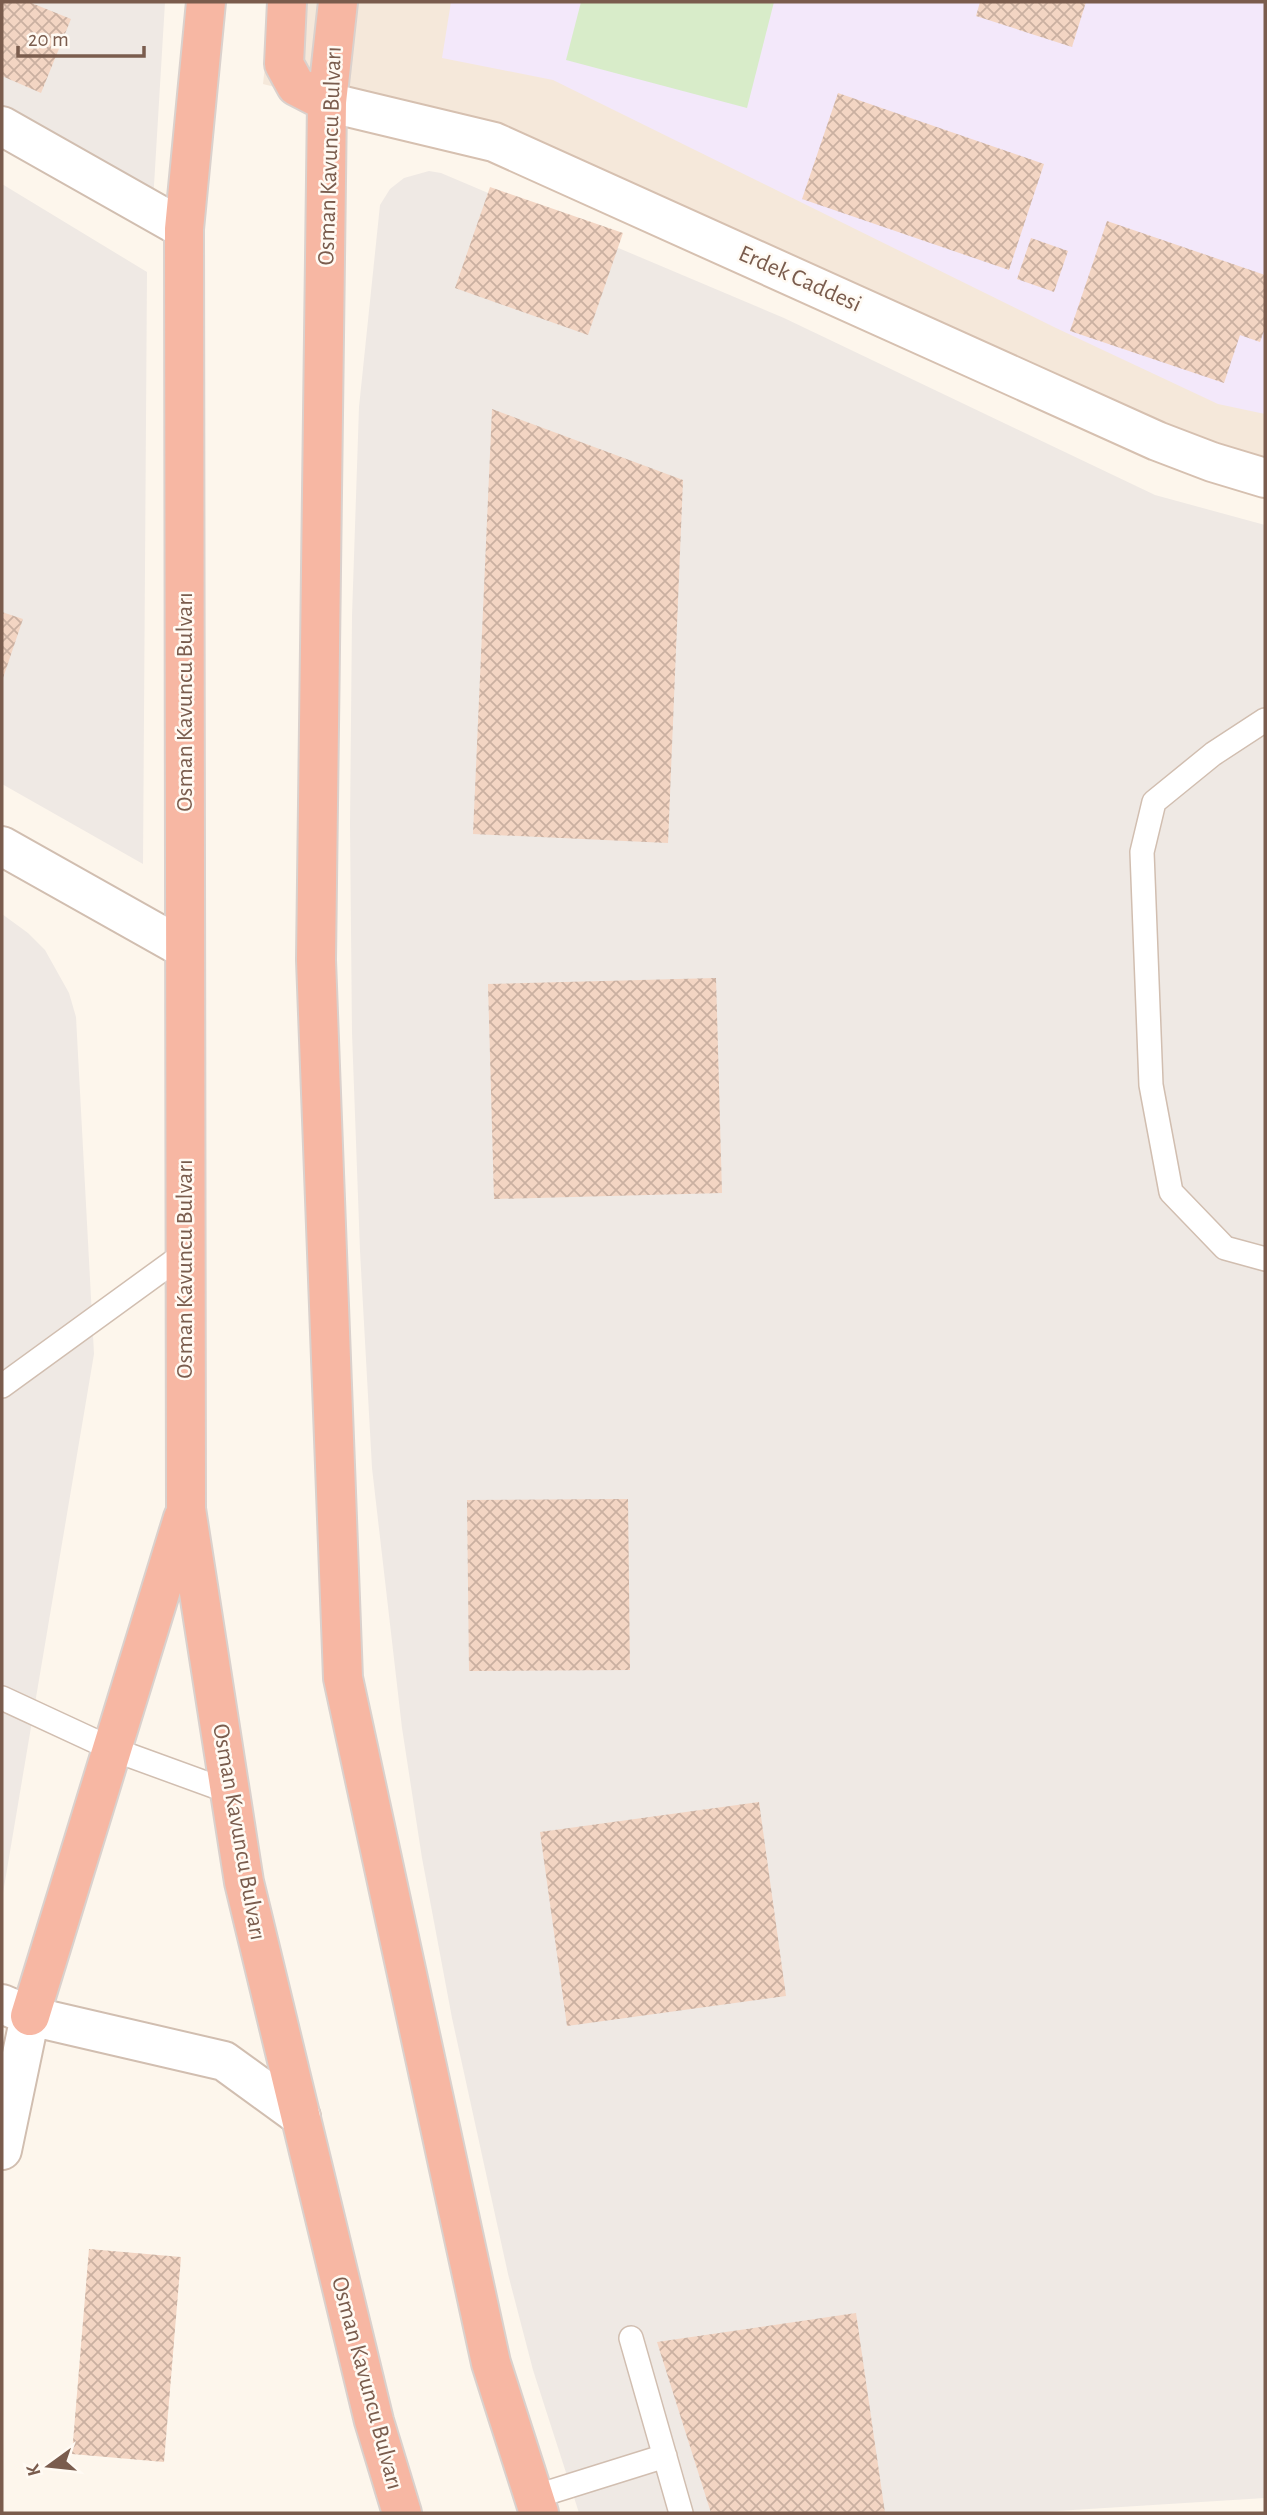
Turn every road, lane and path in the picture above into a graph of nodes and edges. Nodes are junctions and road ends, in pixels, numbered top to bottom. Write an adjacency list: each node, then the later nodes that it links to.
1 (206, 2): 6 (highway, Osman Kavuncu Bulvarı)
2 (287, 2): 4 (highway)
3 (338, 2): 4 (highway, Osman Kavuncu Bulvarı)
4 (327, 102): 7 (street, Erdek Caddesi); 23 (highway, Osman Kavuncu Bulvarı)
5 (2, 126): 6 (street)
6 (184, 229): 10 (highway, Osman Kavuncu Bulvarı)
7 (1265, 478)
8 (1265, 720): 12 (lane)
9 (2, 846): 10 (street)
10 (185, 949): 11 (highway, Osman Kavuncu Bulvarı)
11 (185, 1253): 13 (lane); 14 (highway, Osman Kavuncu Bulvarı)
12 (1265, 1259)
13 (2, 1386)
14 (186, 1509): 16 (highway); 17 (highway, Osman Kavuncu Bulvarı)
15 (2, 1698): 16 (lane)
16 (112, 1749): 17 (lane); 18 (highway)
17 (230, 1792): 19 (highway, Osman Kavuncu Bulvarı)
18 (16, 2010): 19 (street); 20 (street)
19 (301, 2117): 24 (highway, Osman Kavuncu Bulvarı)
20 (2, 2150)
21 (631, 2338): 22 (lane)
22 (665, 2456): 23 (lane); 25 (lane)
23 (536, 2505)
24 (402, 2513)
25 (681, 2513)

